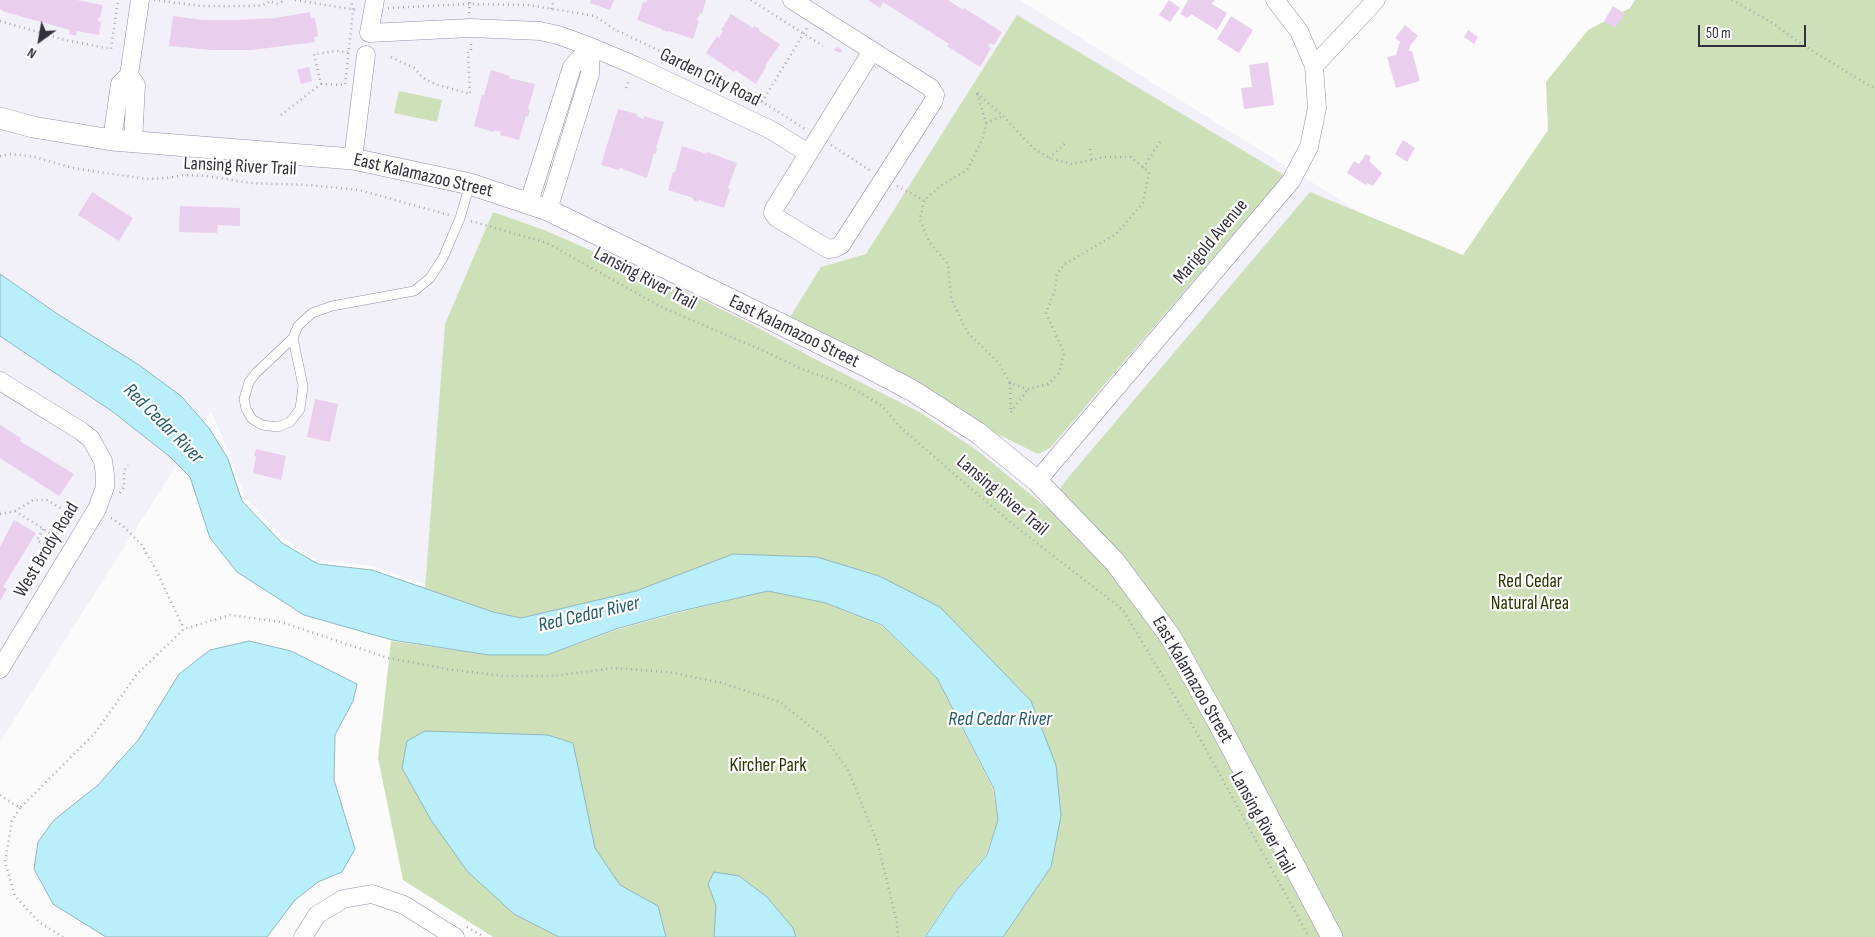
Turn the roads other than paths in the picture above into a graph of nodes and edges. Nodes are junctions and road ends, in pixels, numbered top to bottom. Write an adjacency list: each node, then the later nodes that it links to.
1 (140, 0): 11 (street)
2 (375, 0): 6 (street)
3 (792, 0): 8 (street)
4 (1275, 0): 9 (street, Marigold Avenue)
5 (1376, 0): 9 (street)
6 (368, 44): 7 (street, Garden City Road); 13 (street)
7 (591, 47): 12 (street, Garden City Road); 15 (street); 16 (street)
8 (872, 51): 12 (street); 12 (street)
9 (1314, 66): 19 (street, Marigold Avenue)
10 (0, 118): 11 (street, East Kalamazoo Street)
11 (122, 141): 13 (street, East Kalamazoo Street)
12 (808, 153)
13 (353, 159): 14 (street, East Kalamazoo Street)
14 (470, 184): 15 (street, East Kalamazoo Street); 17 (lane)
15 (529, 202): 16 (street, East Kalamazoo Street)
16 (548, 210): 19 (street, East Kalamazoo Street)
17 (293, 338): 17 (lane)
18 (0, 381): 20 (street, West Brody Road)
19 (1037, 481): 23 (street, East Kalamazoo Street)
20 (0, 669)
21 (303, 937): 22 (street)
22 (455, 937)
23 (1332, 937)

